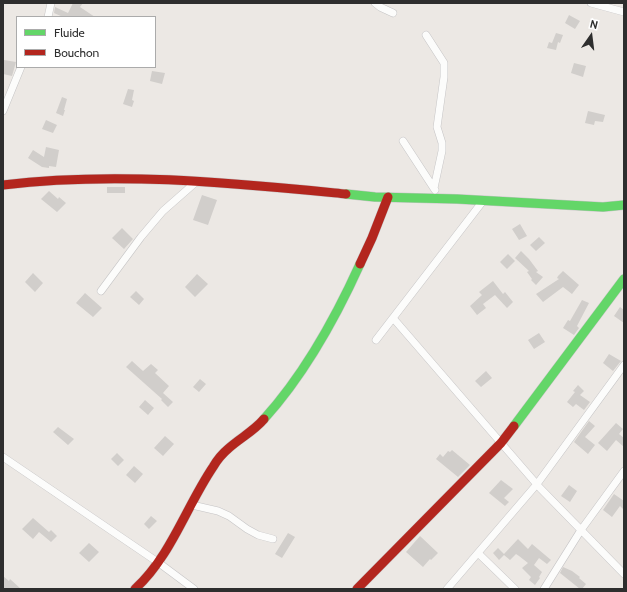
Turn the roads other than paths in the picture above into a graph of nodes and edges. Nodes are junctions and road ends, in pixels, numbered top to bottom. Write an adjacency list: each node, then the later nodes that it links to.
1 (51, 3): 6 (street)
2 (375, 3): 5 (street)
3 (591, 3): 4 (street)
4 (624, 12)
5 (393, 13)
6 (48, 16)
7 (426, 36): 13 (street)
8 (21, 68): 9 (street)
9 (3, 111)
10 (403, 141): 13 (street)
11 (196, 182): 12 (street); 14 (street); 19 (street)
12 (3, 185)
13 (434, 188): 15 (street)
14 (388, 197): 15 (street); 28 (street)
15 (439, 199): 16 (street)
16 (482, 201): 17 (street); 20 (street)
17 (624, 205)
18 (624, 279): 23 (street)
19 (101, 291)
20 (393, 318): 21 (street); 23 (street)
21 (376, 340)
22 (624, 365): 27 (street)
23 (501, 443): 27 (street); 36 (street)
24 (3, 457): 32 (street)
25 (624, 472): 26 (street)
26 (622, 480): 29 (street)
27 (537, 484): 29 (street); 31 (street)
28 (192, 505): 30 (street); 32 (street)
29 (581, 530): 33 (street); 39 (street)
30 (273, 539)
31 (478, 553): 37 (street); 38 (street)
32 (159, 563): 34 (street); 35 (street)
33 (624, 574)
34 (135, 589)
35 (194, 589)
36 (357, 589)
37 (448, 589)
38 (515, 589)
39 (544, 589)

